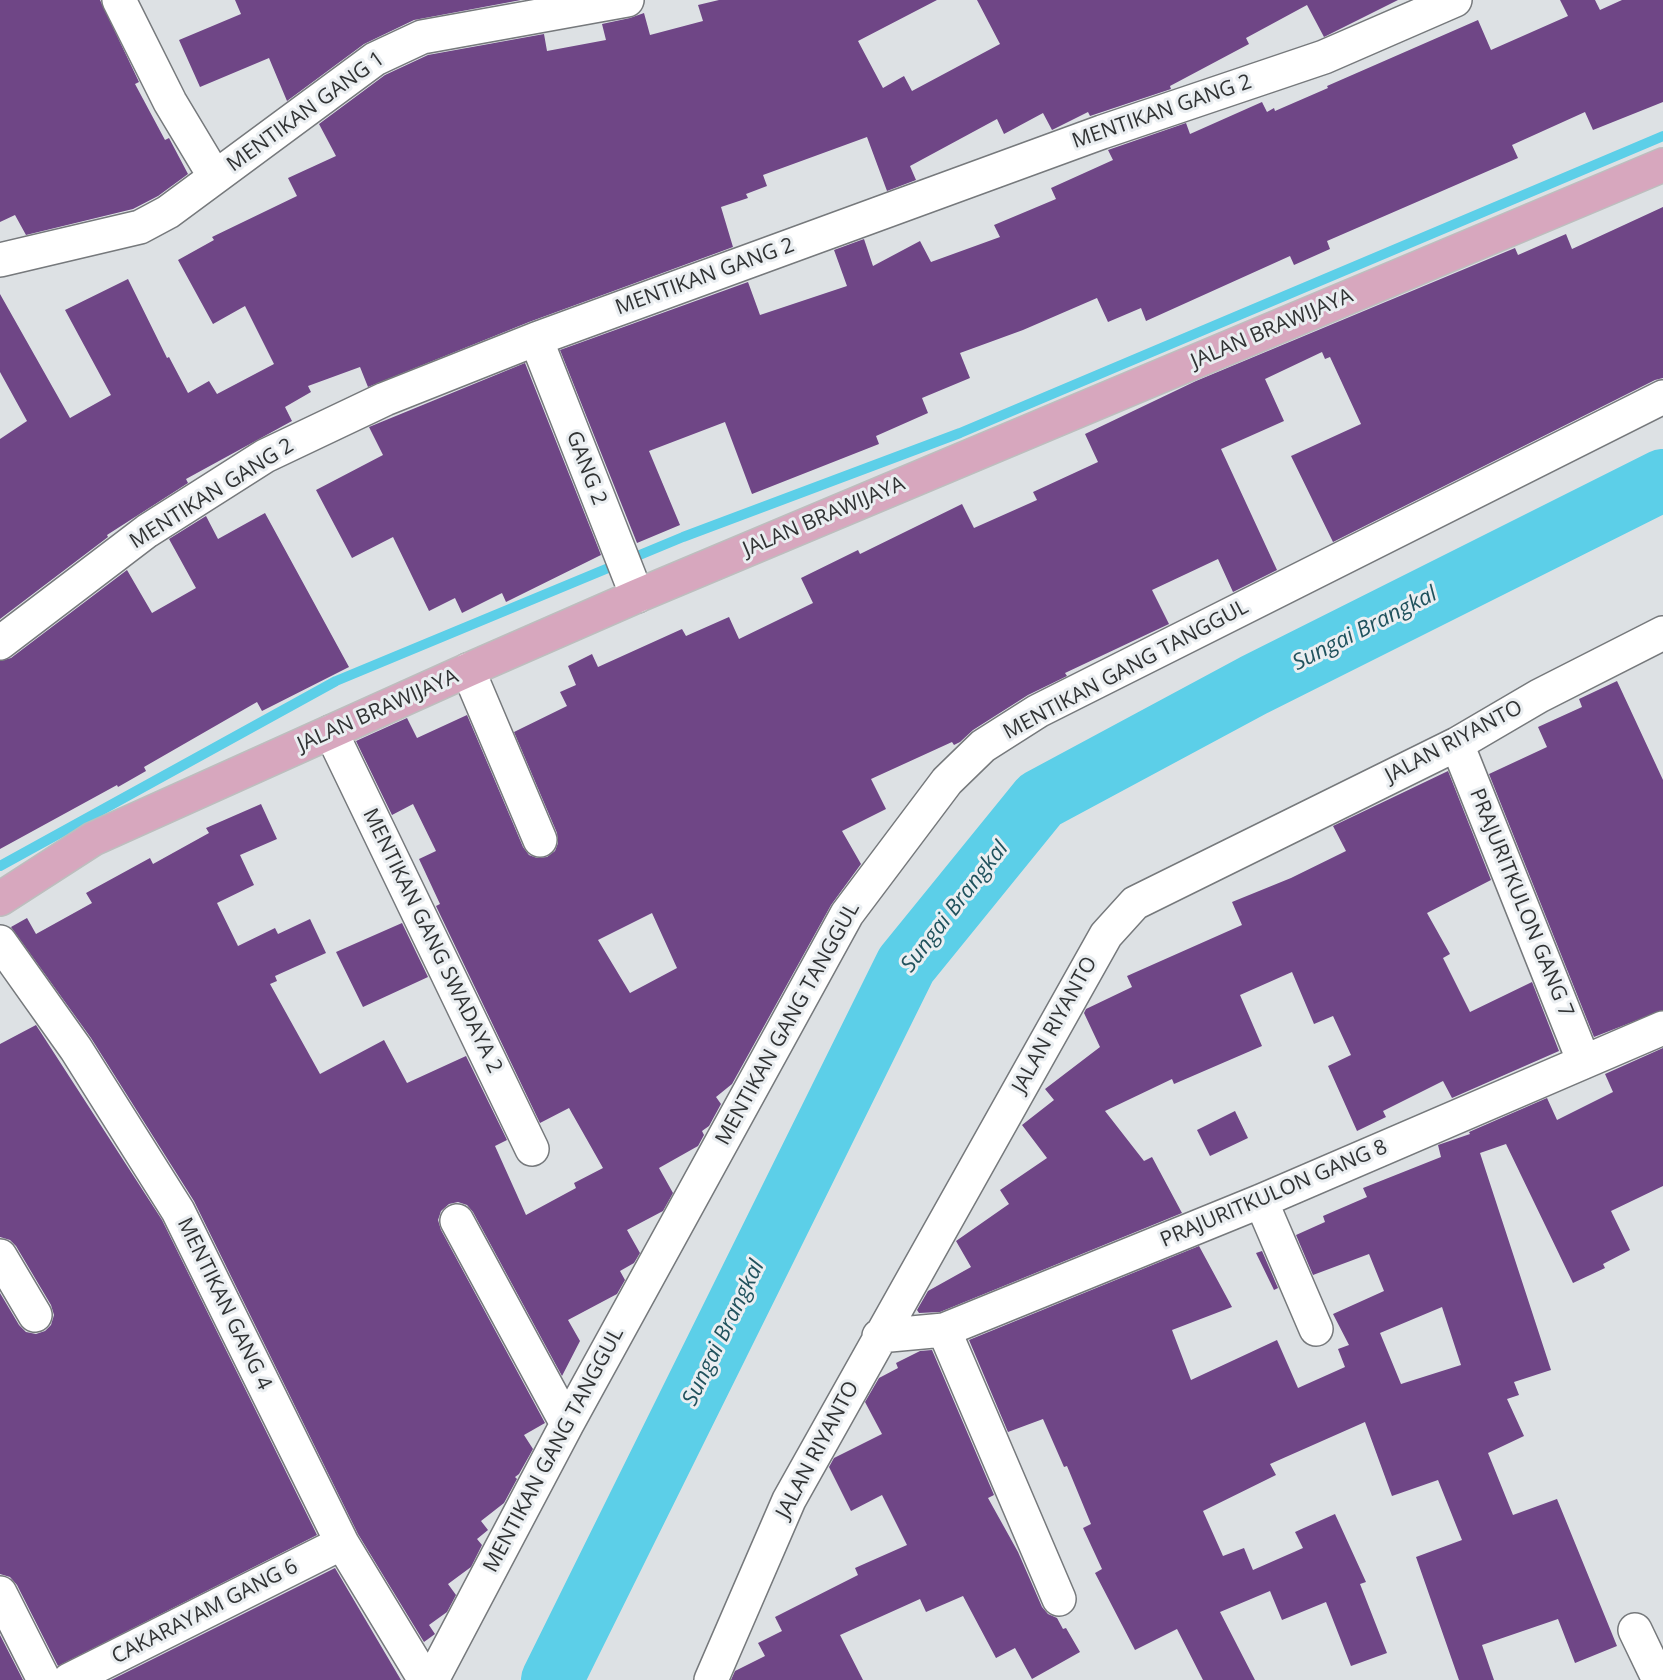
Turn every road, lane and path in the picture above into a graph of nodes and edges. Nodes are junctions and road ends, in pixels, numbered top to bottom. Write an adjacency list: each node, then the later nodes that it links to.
1 (119, 0): 5 (street)
2 (627, 0): 5 (street, MENTIKAN GANG 1)
3 (1455, 0): 7 (street, MENTIKAN GANG 2)
4 (1663, 165): 9 (main road, JALAN BRAWIJAYA)
5 (215, 177): 6 (street, MENTIKAN GANG 1)
6 (0, 260)
7 (536, 339): 9 (street, GANG 2); 11 (street, MENTIKAN GANG 2)
8 (1663, 397): 28 (street, MENTIKAN GANG TANGGUL)
9 (632, 584): 12 (main road, JALAN BRAWIJAYA)
10 (1663, 633): 14 (street, JALAN RIYANTO)
11 (0, 643)
12 (468, 670): 13 (main road, JALAN BRAWIJAYA); 15 (street)
13 (331, 732): 16 (main road, JALAN BRAWIJAYA); 20 (street, MENTIKAN GANG SWADAYA 2)
14 (1457, 744): 19 (street, PRAJURITKULON GANG 7); 27 (street, JALAN RIYANTO)
15 (540, 840)
16 (0, 899)
17 (0, 942): 29 (street, MENTIKAN GANG 4)
18 (1663, 1028): 19 (street, PRAJURITKULON GANG 8)
19 (1584, 1062): 21 (street, PRAJURITKULON GANG 8)
20 (532, 1149)
21 (1261, 1201): 25 (street); 26 (street, PRAJURITKULON GANG 8)
22 (457, 1221): 28 (street)
23 (0, 1256): 24 (street)
24 (35, 1315)
25 (1316, 1329)
26 (944, 1330): 27 (street, PRAJURITKULON GANG 8); 31 (street)
27 (879, 1336): 37 (street, JALAN RIYANTO)
28 (567, 1424): 36 (street, MENTIKAN GANG TANGGUL)
29 (342, 1543): 34 (street, CAKARAYAM GANG 6); 35 (street, MENTIKAN GANG 4)
30 (0, 1593): 33 (street)
31 (1059, 1599)
32 (1635, 1630): 38 (street)
33 (44, 1680)
34 (69, 1680)
35 (425, 1680)
36 (432, 1680)
37 (711, 1680)
38 (1659, 1680)

